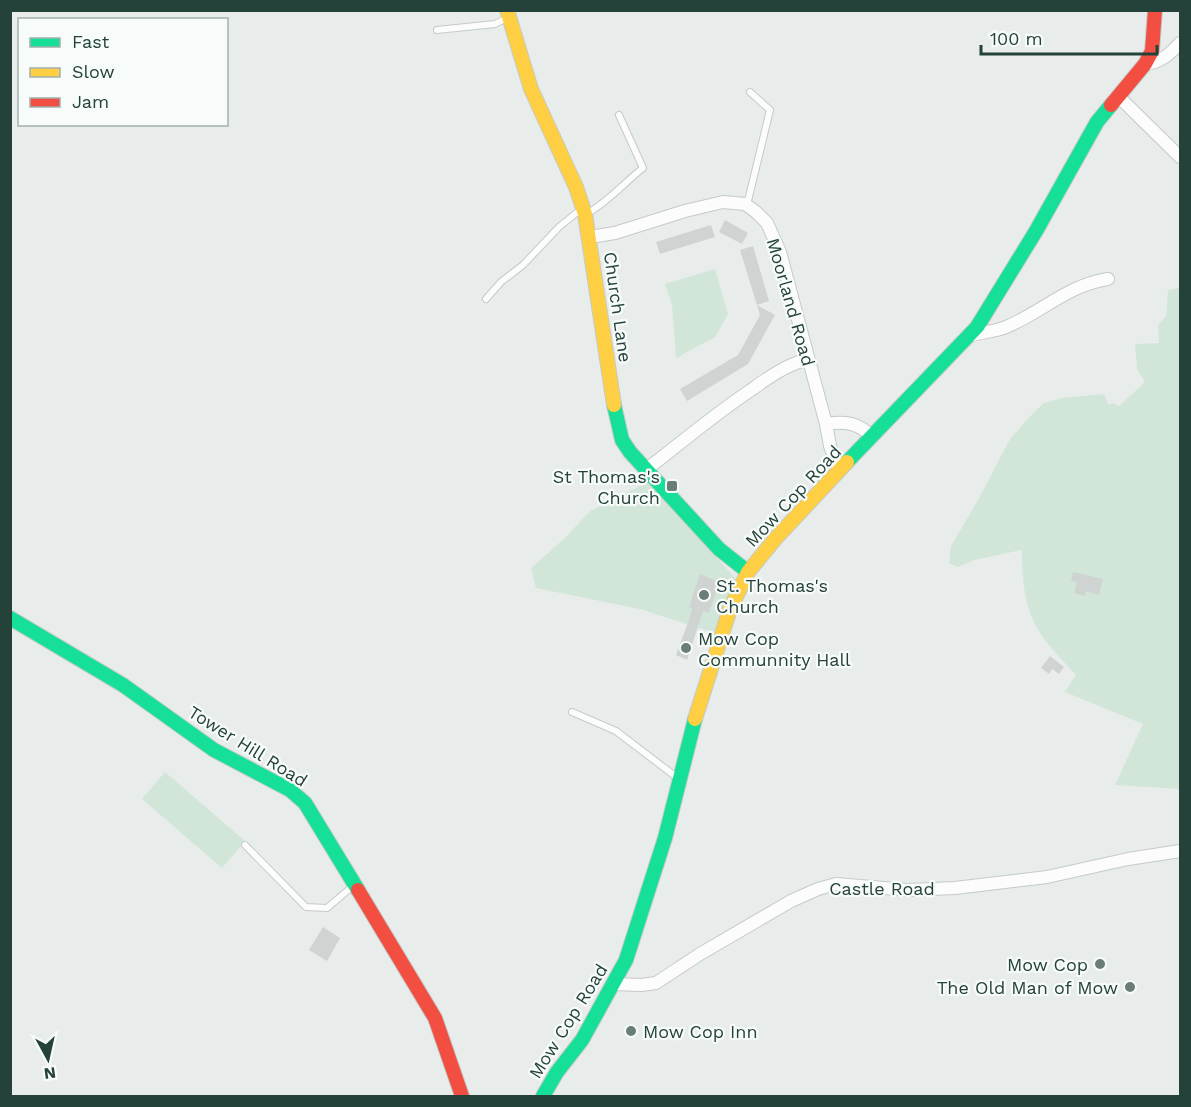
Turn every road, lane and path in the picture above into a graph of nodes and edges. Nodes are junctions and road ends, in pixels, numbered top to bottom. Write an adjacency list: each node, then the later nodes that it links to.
1 (1155, 10): 5 (street, Mow Cop Road)
2 (508, 13): 3 (lane); 11 (street, Church Lane)
3 (437, 30)
4 (1180, 43): 5 (street)
5 (1145, 64): 7 (street, Mow Cop Road)
6 (750, 92): 10 (lane)
7 (1118, 96): 9 (street); 15 (street, Mow Cop Road)
8 (619, 115): 11 (lane)
9 (1180, 157)
10 (747, 206): 12 (street); 16 (street, Moorland Road)
11 (584, 211): 12 (street, Church Lane); 14 (lane)
12 (590, 237): 19 (street, Church Lane)
13 (1108, 279): 15 (street)
14 (486, 300)
15 (969, 336): 18 (street, Mow Cop Road)
16 (808, 359): 17 (street, Moorland Road); 19 (street)
17 (826, 423): 18 (street); 20 (street, Moorland Road)
18 (872, 437): 20 (street, Mow Cop Road)
19 (647, 469): 21 (street, Church Lane)
20 (839, 470): 21 (street, Mow Cop Road)
21 (748, 572): 24 (street, Mow Cop Road)
22 (10, 618): 27 (street, Tower Hill Road)
23 (572, 712): 24 (lane)
24 (680, 779): 28 (street, Mow Cop Road)
25 (245, 845): 27 (lane)
26 (1180, 851): 28 (street, Castle Road)
27 (353, 886): 29 (street, Tower Hill Road)
28 (613, 984): 30 (street, Mow Cop Road)
29 (462, 1096)
30 (543, 1096)

